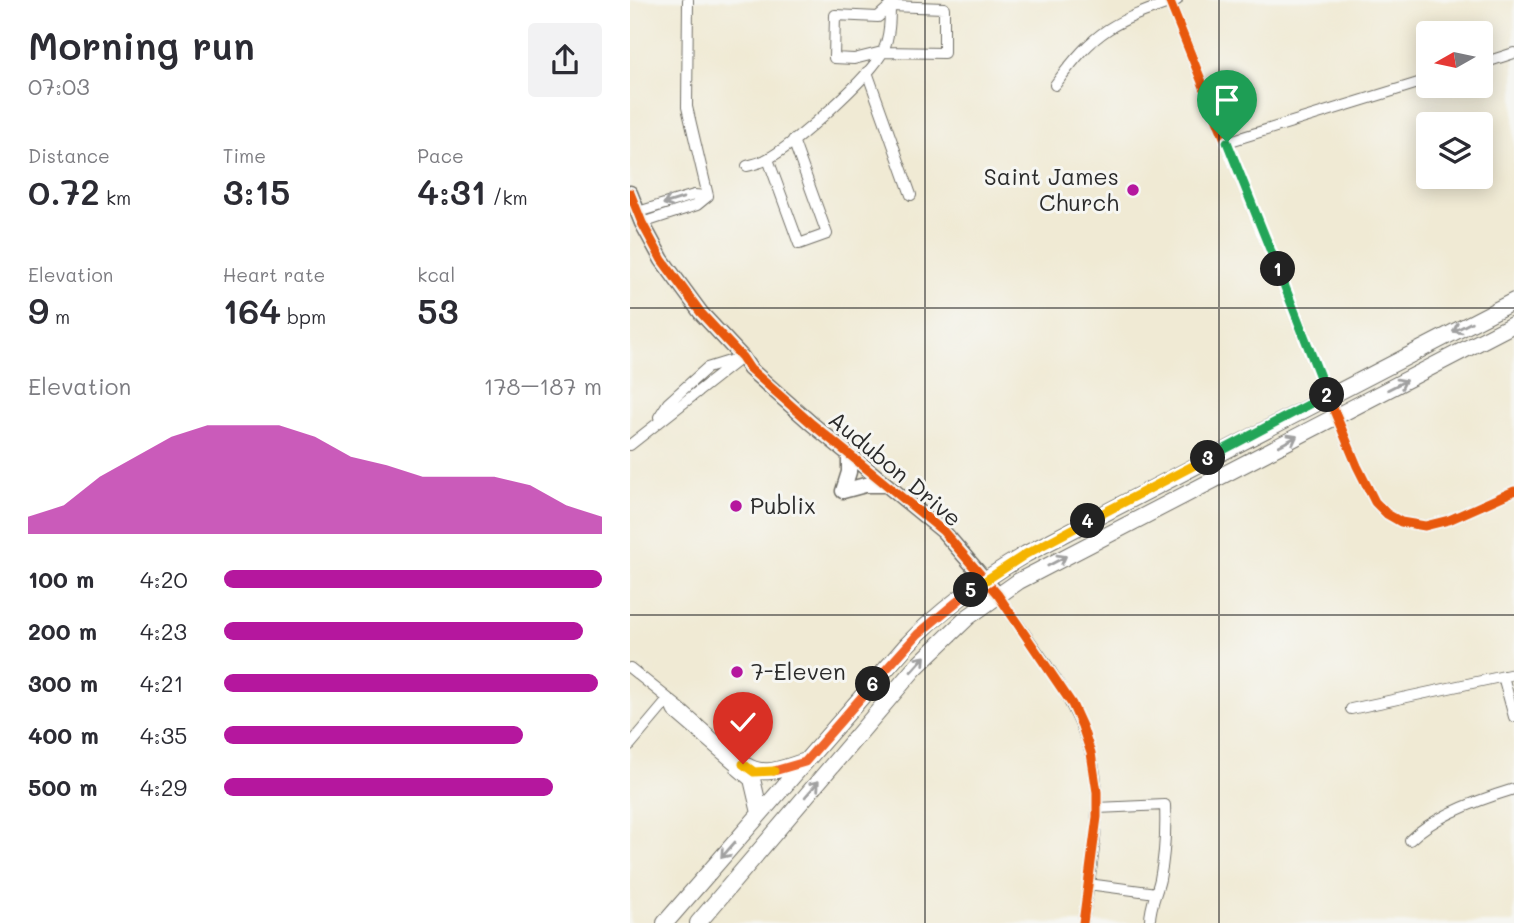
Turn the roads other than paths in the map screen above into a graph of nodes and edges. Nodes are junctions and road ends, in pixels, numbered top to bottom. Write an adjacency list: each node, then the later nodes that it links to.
1 (688, 0): 16 (street)
2 (1172, 1): 9 (street); 11 (street)
3 (890, 3): 4 (street); 4 (street); 4 (street)
4 (882, 52): 7 (street)
5 (1514, 53): 6 (street)
6 (1493, 60)
7 (867, 72): 10 (street); 15 (street)
8 (1416, 84): 11 (street)
9 (1055, 85)
10 (793, 140): 12 (street); 12 (street)
11 (1227, 142): 20 (street)
12 (768, 159): 13 (street)
13 (747, 166)
14 (630, 193): 16 (street, Audubon Drive)
15 (911, 195)
16 (640, 217): 19 (street, Audubon Drive)
17 (1514, 301): 20 (main road, one-way to 20)
18 (1514, 324): 21 (main road, one-way to 18)
19 (742, 357): 22 (street); 23 (street, Audubon Drive)
20 (1328, 396): 21 (street); 26 (main road)
21 (1336, 415): 25 (street); 27 (main road, one-way to 21)
22 (630, 445)
23 (849, 455): 24 (street, Audubon Drive); 24 (street)
24 (886, 485): 26 (street, Audubon Drive)
25 (1514, 491)
26 (985, 580): 27 (street, Audubon Drive); 35 (main road)
27 (998, 595): 38 (street, Audubon Drive); 44 (main road, one-way to 27)
28 (630, 668): 31 (street)
29 (1514, 674): 30 (street)
30 (1503, 677): 32 (street); 33 (street)
31 (668, 700): 34 (street); 36 (street)
32 (1351, 709)
33 (1514, 717)
34 (630, 745)
35 (805, 762): 36 (main road); 39 (main road)
36 (741, 766): 39 (main road)
37 (1514, 789): 40 (street)
38 (1097, 808): 41 (street, Audubon Drive); 42 (street)
39 (760, 813): 43 (main road, one-way to 43)
40 (1410, 840)
41 (1088, 884): 42 (street); 45 (street, Audubon Drive)
42 (1156, 893): 46 (street)
43 (665, 923)
44 (698, 923)
45 (1083, 923)
46 (1150, 923)

